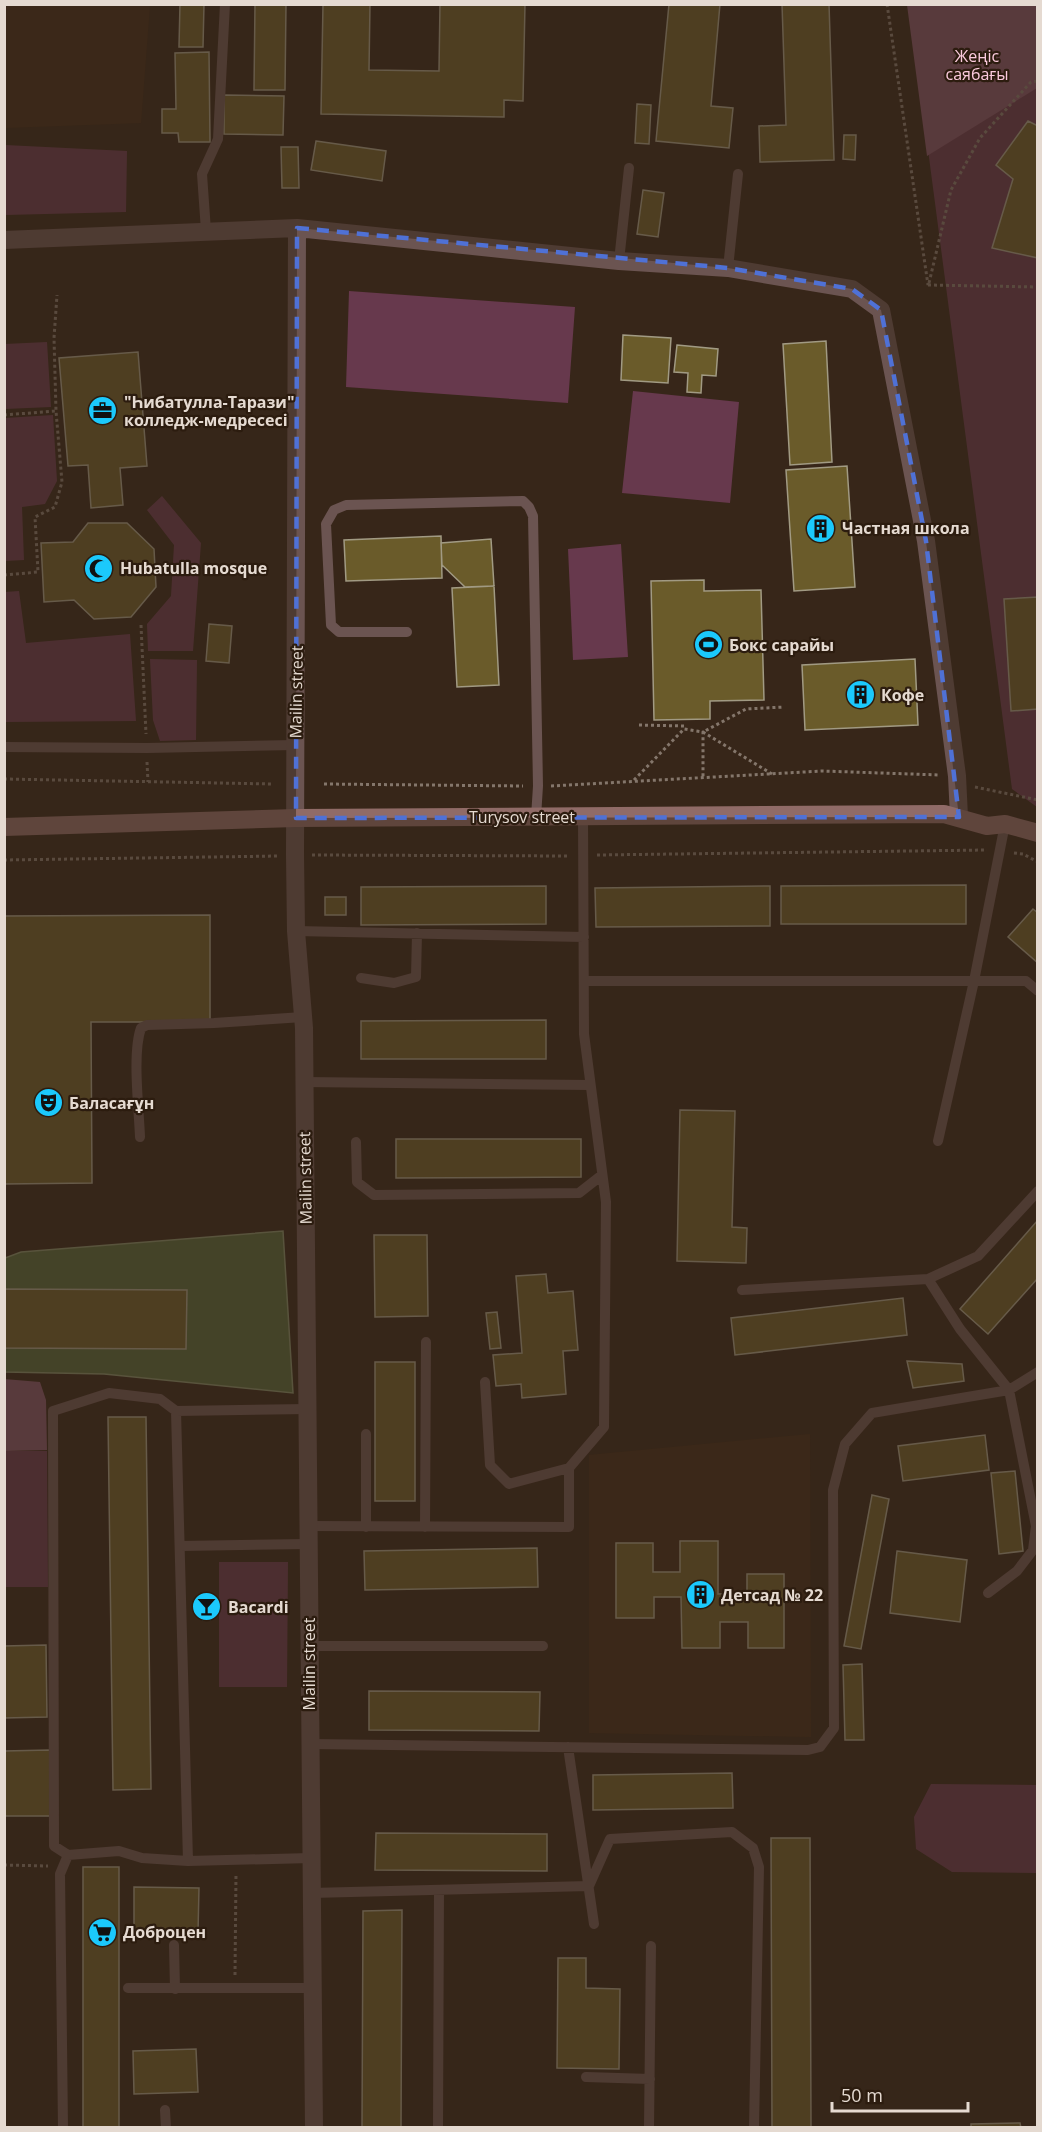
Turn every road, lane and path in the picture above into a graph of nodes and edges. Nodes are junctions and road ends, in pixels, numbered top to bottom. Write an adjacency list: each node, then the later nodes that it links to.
1 (225, 4): 7 (lane)
2 (887, 4): 11 (path)
3 (1038, 81): 11 (path)
4 (629, 168): 9 (lane)
5 (738, 174): 10 (lane)
6 (297, 228): 7 (street); 9 (street); 24 (street, Mailin street)
7 (206, 231): 8 (street)
8 (4, 240)
9 (619, 261): 10 (street)
10 (728, 268): 27 (street)
11 (928, 285): 12 (path)
12 (1038, 287)
13 (57, 295): 14 (path)
14 (56, 411): 15 (path); 16 (path)
15 (4, 415)
16 (4, 574)
17 (141, 625): 20 (path)
18 (407, 632): 33 (lane)
19 (784, 707): 23 (path)
20 (146, 719)
21 (639, 725): 22 (path)
22 (684, 729): 23 (path); 30 (path)
23 (703, 732): 26 (path); 28 (path)
24 (295, 745): 25 (lane); 38 (street, Mailin street)
25 (4, 747)
26 (773, 775): 27 (path); 28 (path)
27 (957, 776): 34 (path); 37 (street)
28 (703, 777): 30 (path)
29 (4, 779): 31 (path)
30 (634, 780): 33 (path)
31 (273, 784)
32 (324, 784): 33 (path)
33 (538, 786): 36 (lane)
34 (1038, 800)
35 (584, 816): 36 (main road, Turysov street); 37 (main road, Turysov street); 49 (lane)
36 (536, 817): 38 (main road, Turysov street)
37 (959, 817): 39 (main road, Turysov street)
38 (296, 818): 40 (main road, Turysov street); 43 (street, Mailin street)
39 (1005, 824): 41 (main road, Turysov street); 52 (lane)
40 (4, 826)
41 (1038, 833)
42 (988, 849): 44 (path)
43 (295, 855): 45 (path); 46 (path); 47 (street, Mailin street)
44 (595, 855)
45 (572, 856)
46 (4, 860)
47 (296, 931): 48 (lane); 54 (street, Mailin street)
48 (417, 933): 49 (lane); 50 (lane)
49 (584, 938): 51 (lane)
50 (361, 978)
51 (584, 981): 52 (lane); 56 (lane)
52 (974, 981): 53 (lane); 58 (lane)
53 (1038, 991)
54 (303, 1017): 55 (street, Mailin street); 57 (lane)
55 (304, 1082): 56 (lane); 68 (street, Mailin street)
56 (590, 1085): 60 (lane)
57 (140, 1137)
58 (938, 1141)
59 (356, 1142): 60 (lane)
60 (602, 1175): 71 (lane)
61 (1038, 1191): 62 (lane)
62 (928, 1279): 63 (lane); 67 (lane)
63 (742, 1290)
64 (426, 1342): 73 (lane)
65 (1038, 1372): 67 (lane)
66 (485, 1382): 71 (lane)
67 (1009, 1390): 76 (lane); 80 (lane)
68 (307, 1409): 69 (lane); 74 (street, Mailin street)
69 (176, 1411): 75 (lane); 81 (lane)
70 (366, 1434): 72 (lane)
71 (569, 1468): 73 (lane)
72 (366, 1527): 73 (lane); 74 (lane)
73 (425, 1527)
74 (308, 1535): 75 (lane); 77 (street, Mailin street)
75 (180, 1546): 84 (lane)
76 (988, 1593)
77 (309, 1646): 78 (lane); 79 (street, Mailin street)
78 (543, 1646)
79 (310, 1744): 80 (lane); 82 (street, Mailin street)
80 (568, 1747): 87 (lane)
81 (68, 1854): 84 (lane); 86 (lane)
82 (311, 1857): 83 (lane); 89 (street, Mailin street)
83 (236, 1859): 84 (lane); 96 (path)
84 (188, 1861)
85 (4, 1865): 86 (path)
86 (63, 1866): 100 (lane)
87 (589, 1886): 88 (lane); 90 (lane); 105 (lane)
88 (439, 1890): 89 (lane); 103 (lane)
89 (311, 1893): 94 (street, Mailin street)
90 (594, 1924)
91 (174, 1945): 95 (lane)
92 (651, 1946): 98 (lane)
93 (128, 1988): 95 (lane)
94 (312, 1988): 96 (lane); 102 (street, Mailin street)
95 (175, 1989): 96 (lane)
96 (235, 1989)
97 (586, 2077): 98 (lane)
98 (650, 2079): 104 (lane)
99 (165, 2110): 101 (lane)
100 (63, 2127)
101 (166, 2127)
102 (314, 2127)
103 (438, 2127)
104 (649, 2127)
105 (754, 2127)

